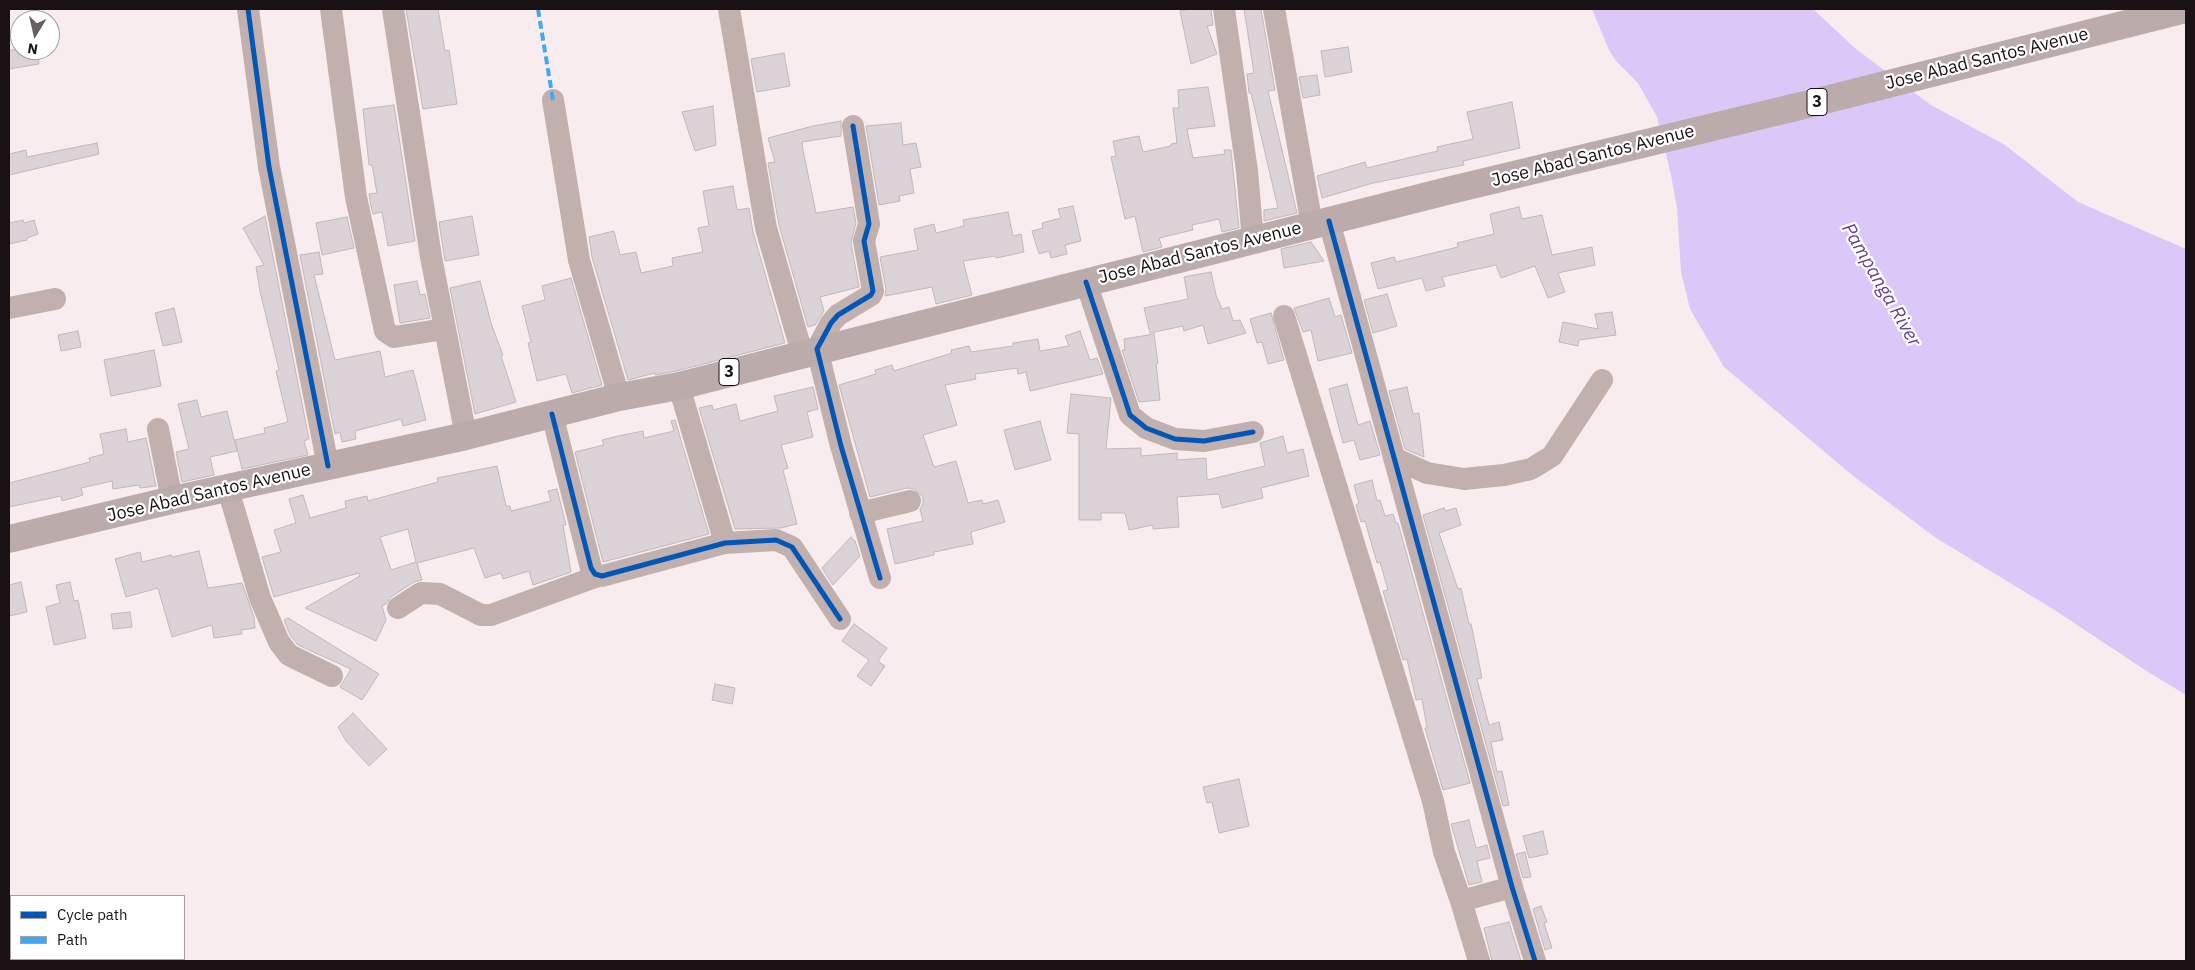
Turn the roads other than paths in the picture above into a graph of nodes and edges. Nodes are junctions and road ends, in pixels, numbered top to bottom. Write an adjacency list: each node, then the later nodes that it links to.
1 (248, 9): 26 (street)
2 (331, 9): 16 (street)
3 (394, 9): 16 (street)
4 (729, 9): 17 (street)
5 (1224, 9): 11 (street)
6 (1274, 9): 10 (street)
7 (2186, 9): 10 (highway, Jose Abad Santos Avenue / 3)
8 (553, 100): 20 (street)
9 (853, 126): 17 (street)
10 (1320, 223): 11 (highway, Jose Abad Santos Avenue / 3); 25 (street)
11 (1253, 241): 12 (highway, Jose Abad Santos Avenue / 3)
12 (1086, 282): 17 (highway, Jose Abad Santos Avenue / 3); 23 (street)
13 (55, 299): 14 (street)
14 (9, 308)
15 (1284, 316): 39 (street)
16 (444, 328): 24 (street)
17 (809, 351): 19 (highway, Jose Abad Santos Avenue / 3); 30 (street)
18 (1602, 380): 25 (street)
19 (679, 386): 20 (highway, Jose Abad Santos Avenue / 3); 32 (street)
20 (619, 396): 21 (highway, Jose Abad Santos Avenue / 3)
21 (552, 414): 24 (highway, Jose Abad Santos Avenue / 3); 33 (street)
22 (158, 429): 28 (street)
23 (1252, 432)
24 (466, 436): 26 (highway, Jose Abad Santos Avenue / 3)
25 (1394, 458): 38 (street)
26 (328, 466): 27 (highway, Jose Abad Santos Avenue / 3)
27 (228, 489): 28 (highway, Jose Abad Santos Avenue / 3); 37 (street)
28 (172, 500): 31 (highway, Jose Abad Santos Avenue / 3)
29 (910, 501): 30 (street)
30 (860, 513): 34 (street)
31 (9, 539)
32 (725, 543): 33 (street); 36 (street)
33 (598, 576): 35 (street)
34 (880, 578)
35 (398, 608)
36 (840, 619)
37 (332, 676)
38 (1512, 887): 39 (street); 41 (street)
39 (1461, 901): 40 (street)
40 (1479, 961)
41 (1535, 961)

